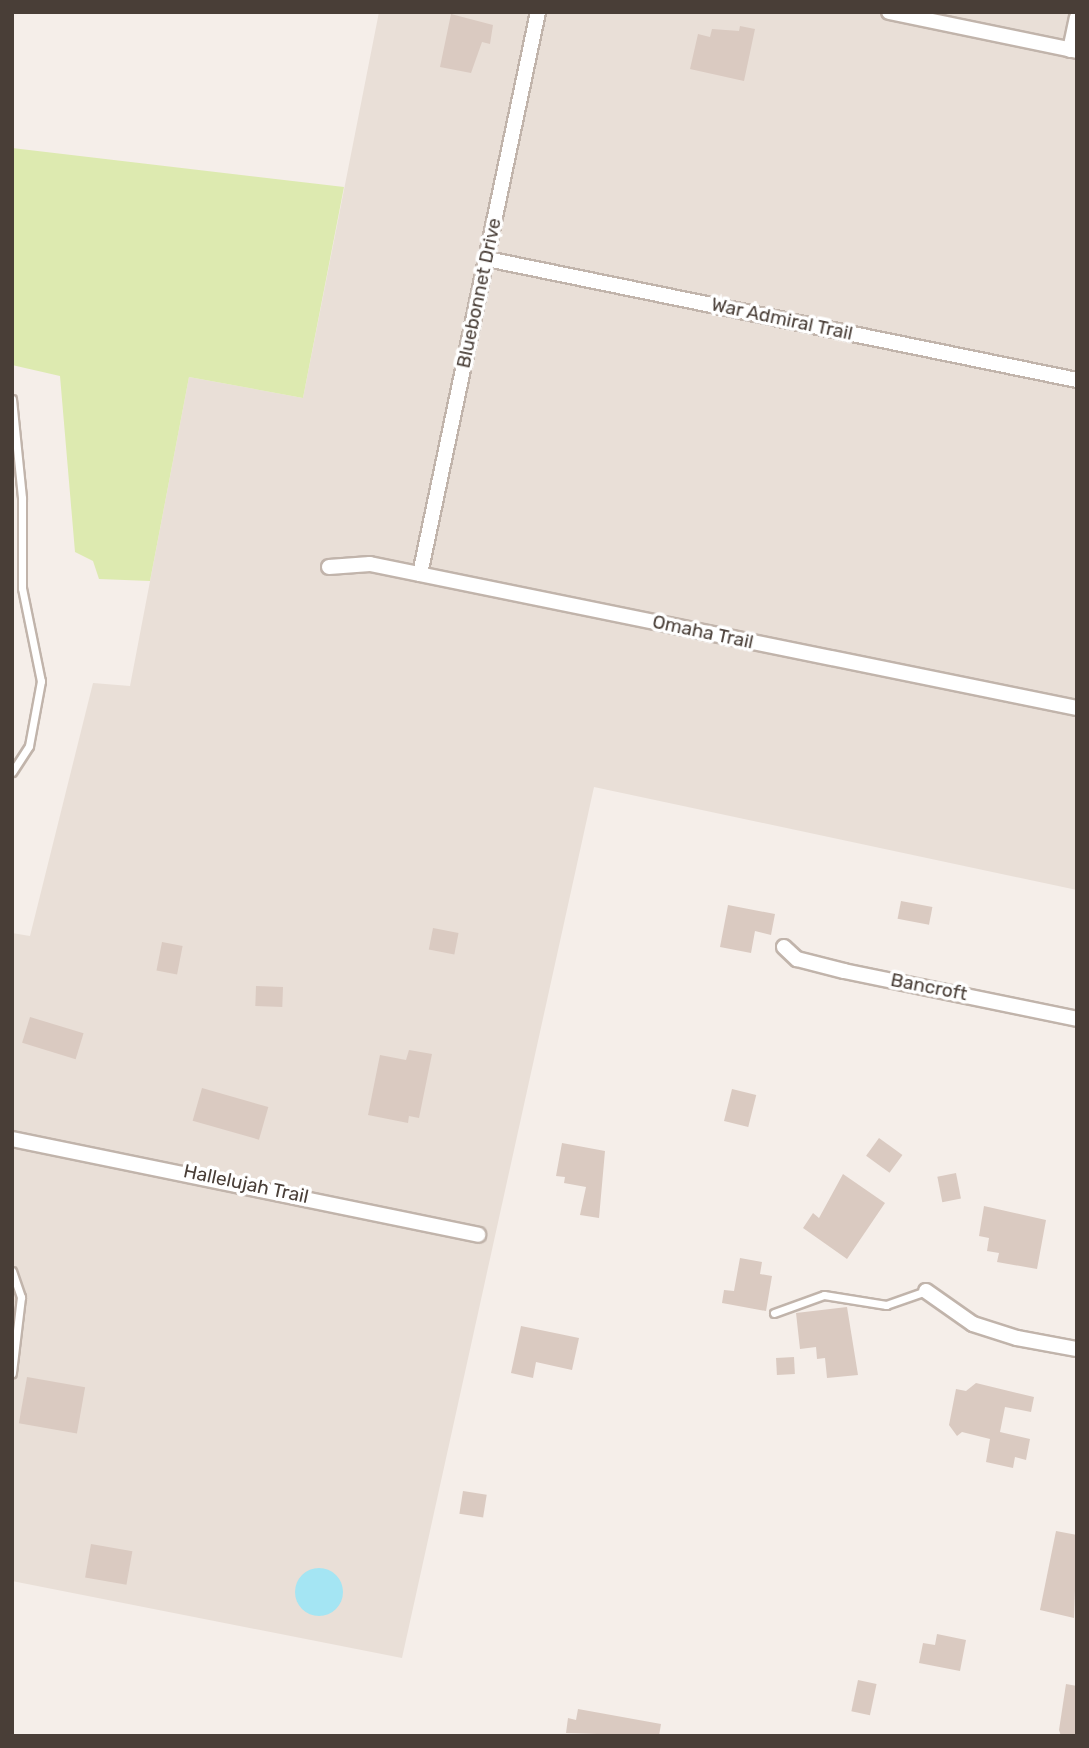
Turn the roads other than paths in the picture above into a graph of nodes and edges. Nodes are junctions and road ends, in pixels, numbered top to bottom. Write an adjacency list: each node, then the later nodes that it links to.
1 (538, 12): 5 (street, Bluebonnet Drive)
2 (889, 12): 4 (street)
3 (1077, 18): 4 (street)
4 (1074, 50)
5 (487, 259): 6 (street, War Admiral Trail); 9 (street, Bluebonnet Drive)
6 (1077, 380)
7 (12, 399): 11 (lane)
8 (329, 567): 9 (street, Omaha Trail)
9 (420, 574): 10 (street, Omaha Trail)
10 (1077, 708)
11 (12, 772)
12 (784, 947): 13 (street, Bancroft)
13 (1077, 1020)
14 (12, 1139): 15 (street, Hallelujah Trail)
15 (478, 1235)
16 (12, 1270): 20 (lane)
17 (926, 1291): 18 (lane); 19 (street)
18 (774, 1313)
19 (1077, 1349)
20 (12, 1373)

